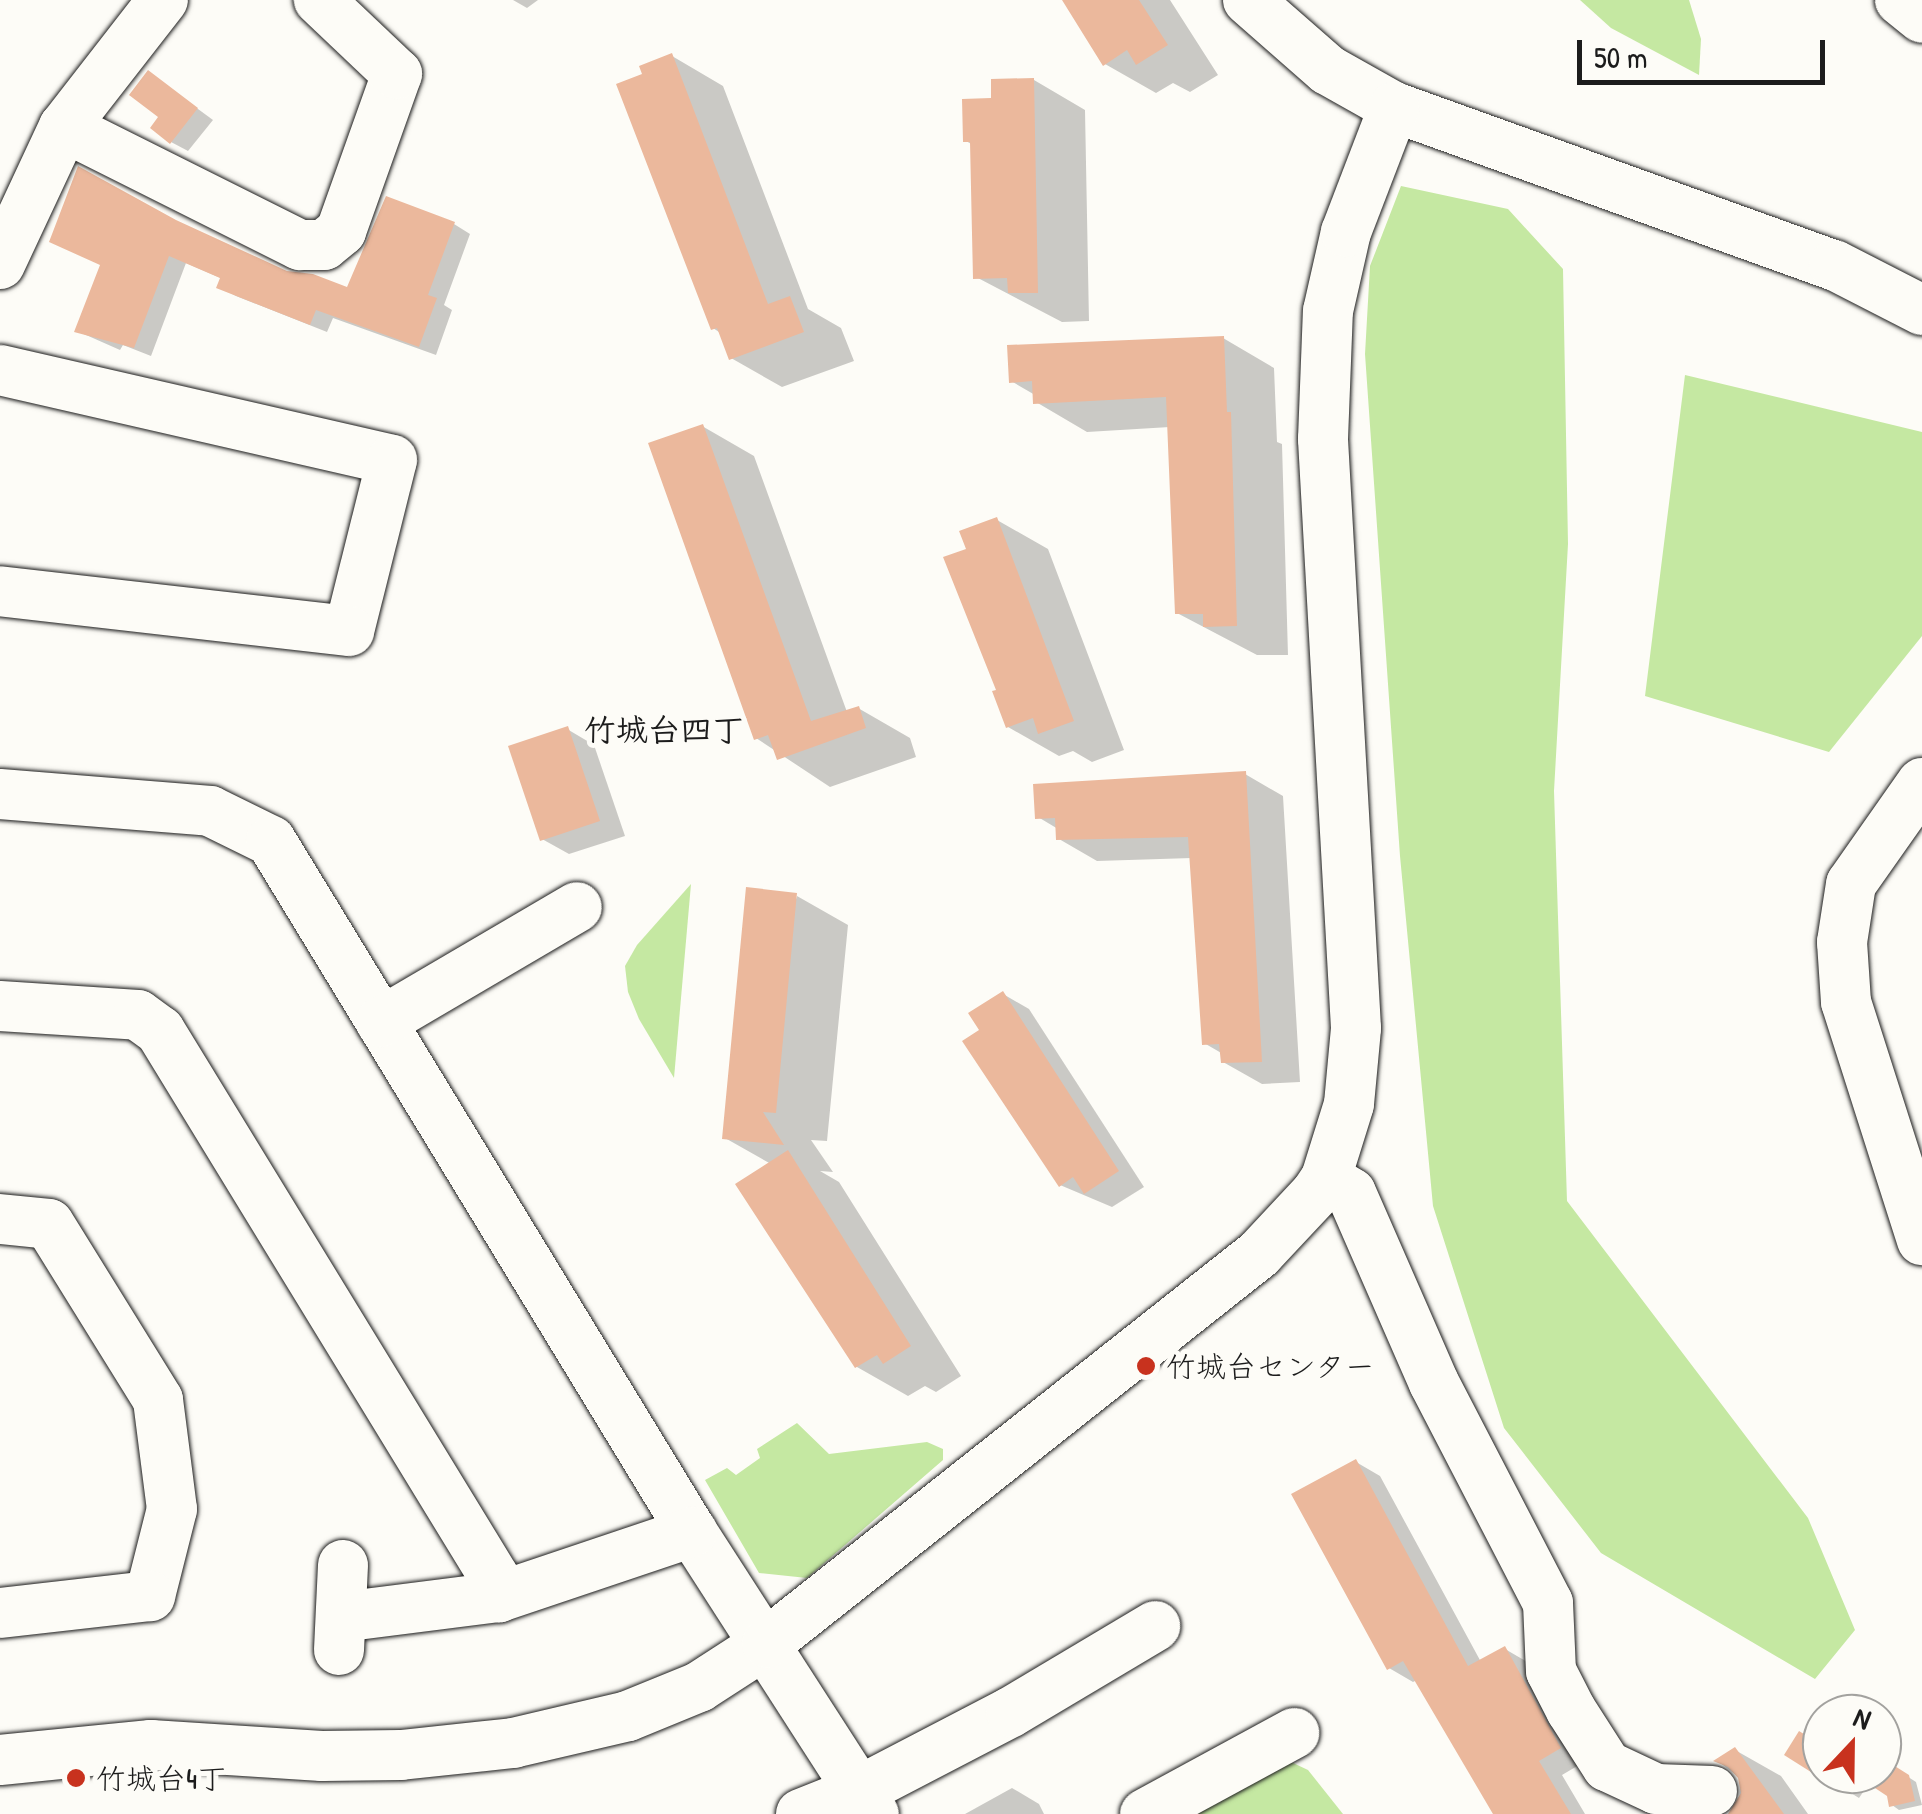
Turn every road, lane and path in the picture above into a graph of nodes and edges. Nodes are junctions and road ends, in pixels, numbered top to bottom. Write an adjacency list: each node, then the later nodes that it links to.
1 (162, 0): 7 (street)
2 (318, 0): 7 (street)
3 (1248, 0): 6 (street)
4 (1900, 0): 5 (street)
5 (1922, 18)
6 (1394, 106): 9 (street); 17 (street)
7 (64, 127): 8 (street)
8 (0, 264)
9 (1922, 310)
10 (0, 370): 11 (street)
11 (0, 591)
12 (0, 794): 16 (street)
13 (1913, 813): 19 (street)
14 (577, 907): 16 (street)
15 (0, 1006): 22 (street)
16 (381, 1022): 20 (street)
17 (1326, 1178): 25 (street); 28 (street)
18 (0, 1219): 23 (street)
19 (1922, 1240)
20 (692, 1532): 22 (street); 25 (street)
21 (343, 1565): 22 (street)
22 (500, 1596)
23 (0, 1613)
24 (1155, 1626): 29 (street)
25 (767, 1643): 27 (street); 29 (street)
26 (1294, 1733): 31 (street)
27 (0, 1760)
28 (1712, 1791)
29 (867, 1802): 30 (street)
30 (801, 1814)
31 (1145, 1814)

